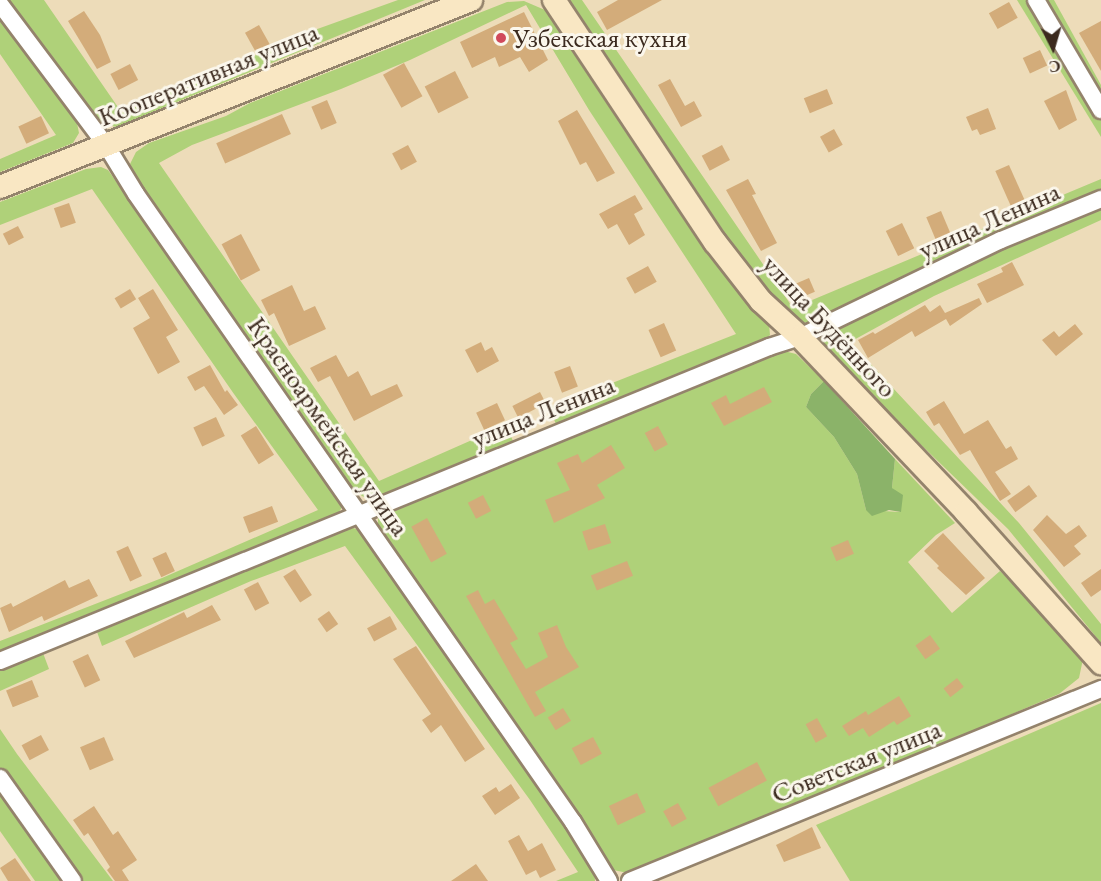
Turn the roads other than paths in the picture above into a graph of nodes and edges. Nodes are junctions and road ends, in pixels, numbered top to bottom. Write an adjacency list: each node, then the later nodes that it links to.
1 (471, 0): 6 (street, Кооперативная улица)
2 (554, 0): 9 (street, улица Будённого)
3 (1036, 0): 5 (street)
4 (0, 4): 6 (street, Красноармейская улица)
5 (1101, 110)
6 (106, 145): 7 (street, Кооперативная улица); 10 (street, Красноармейская улица)
7 (0, 187)
8 (1101, 199): 9 (street, улица Ленина)
9 (800, 337): 10 (street, улица Ленина); 12 (street, улица Будённого)
10 (359, 514): 11 (street, улица Ленина); 16 (street, Красноармейская улица)
11 (0, 661)
12 (1101, 663)
13 (1101, 689): 17 (street, Советская улица)
14 (0, 778): 15 (street)
15 (73, 881)
16 (609, 881)
17 (630, 881)

